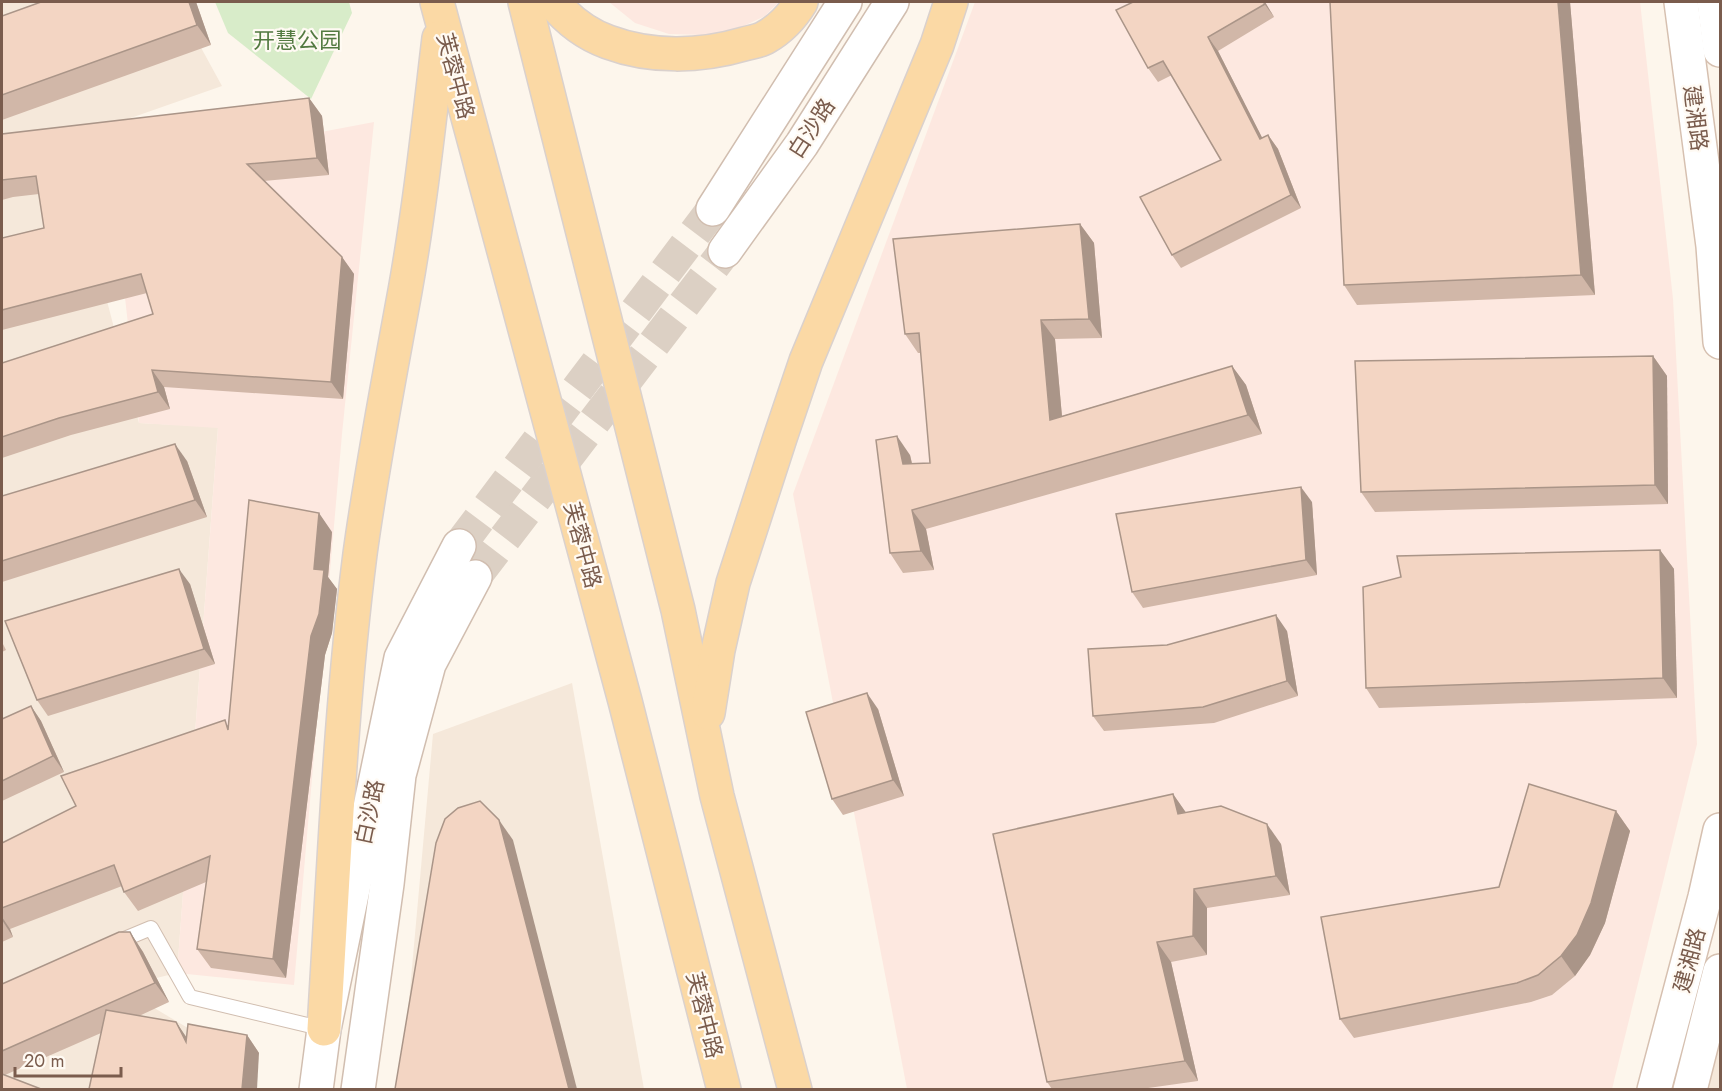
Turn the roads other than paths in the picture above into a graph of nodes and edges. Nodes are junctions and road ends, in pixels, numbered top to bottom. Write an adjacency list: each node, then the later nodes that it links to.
1 (525, 2): 16 (main road)
2 (553, 2): 3 (main road)
3 (801, 2)
4 (845, 2): 11 (street, 白沙路)
5 (892, 2): 12 (street, 白沙路)
6 (951, 2): 16 (main road)
7 (1681, 2): 13 (street, 建湘路)
8 (1714, 2): 10 (street)
9 (439, 10): 20 (main road); 23 (main road, 芙蓉中路)
10 (1720, 50)
11 (712, 208)
12 (725, 251)
13 (1720, 342)
14 (459, 546): 20 (street, 白沙路)
15 (475, 577): 22 (street, 白沙路)
16 (705, 745): 24 (main road)
17 (1720, 830): 25 (street, 建湘路)
18 (98, 950): 20 (lane)
19 (1720, 971): 26 (street, 建湘路)
20 (324, 1029): 21 (street, 白沙路)
21 (316, 1089)
22 (358, 1089)
23 (724, 1089)
24 (795, 1089)
25 (1654, 1089)
26 (1690, 1089)

